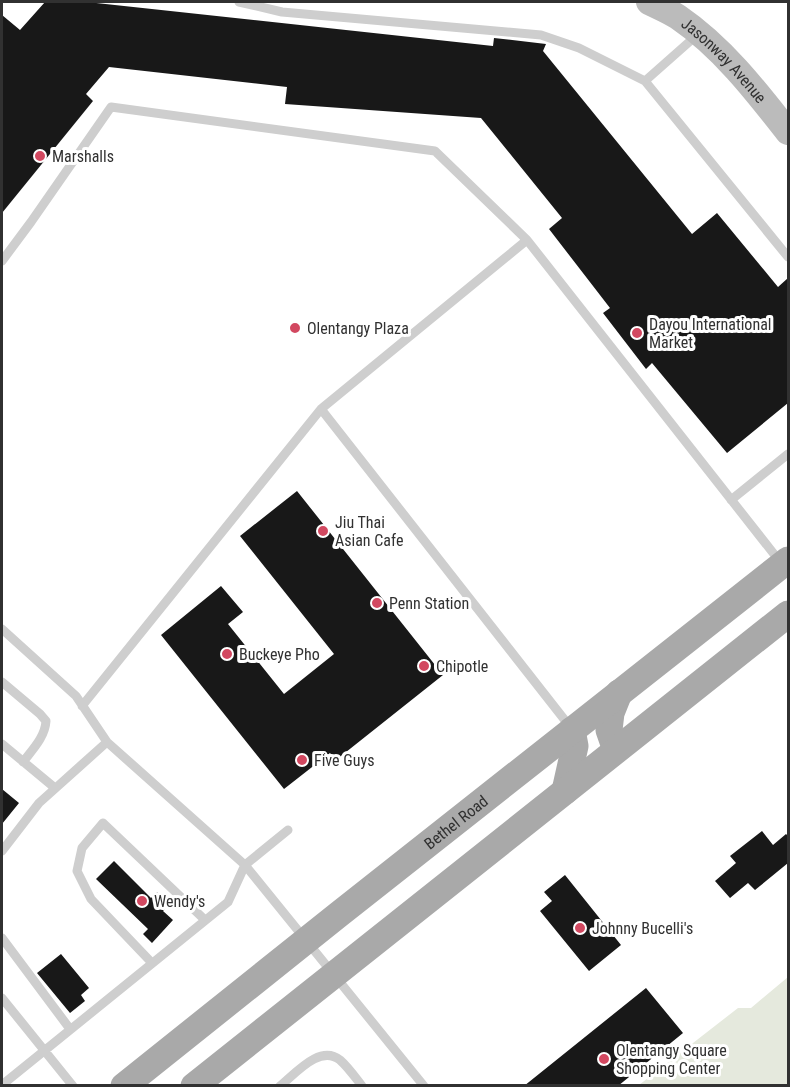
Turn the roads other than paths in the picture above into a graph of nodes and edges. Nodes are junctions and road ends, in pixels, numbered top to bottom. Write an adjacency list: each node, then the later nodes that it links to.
1 (239, 2): 4 (lane)
2 (649, 2): 3 (street, Jasonway Avenue)
3 (699, 34): 4 (lane); 5 (street, Jasonway Avenue)
4 (645, 81): 7 (lane)
5 (789, 132)
6 (527, 240): 8 (lane); 9 (lane); 11 (lane)
7 (789, 258)
8 (2, 261)
9 (321, 409): 17 (lane); 18 (lane)
10 (789, 454): 11 (lane)
11 (731, 500): 12 (lane)
12 (786, 563): 16 (main road, Bethel Road)
13 (789, 614): 21 (main road)
14 (2, 629): 17 (lane)
15 (2, 682): 22 (lane)
16 (619, 693): 18 (main road, Bethel Road); 21 (main road)
17 (82, 706): 19 (lane)
18 (572, 730): 24 (main road); 30 (main road, Bethel Road)
19 (107, 742): 23 (lane); 27 (lane)
20 (2, 744): 22 (lane)
21 (616, 750): 24 (main road)
22 (23, 762): 23 (lane)
23 (55, 788): 26 (lane)
24 (566, 792): 32 (main road)
25 (288, 830): 27 (lane)
26 (2, 851)
27 (245, 865): 28 (lane); 30 (lane)
28 (205, 920): 31 (lane); 31 (lane)
29 (2, 938): 34 (lane)
30 (306, 941): 32 (lane); 38 (main road, Bethel Road)
31 (152, 963): 34 (lane)
32 (334, 975): 39 (main road); 42 (lane)
33 (2, 998): 35 (lane)
34 (70, 1029): 35 (lane)
35 (44, 1050): 36 (lane); 37 (lane)
36 (2, 1085)
37 (73, 1086)
38 (124, 1086)
39 (195, 1086)
40 (280, 1086): 41 (lane)
41 (362, 1086)
42 (424, 1086)

